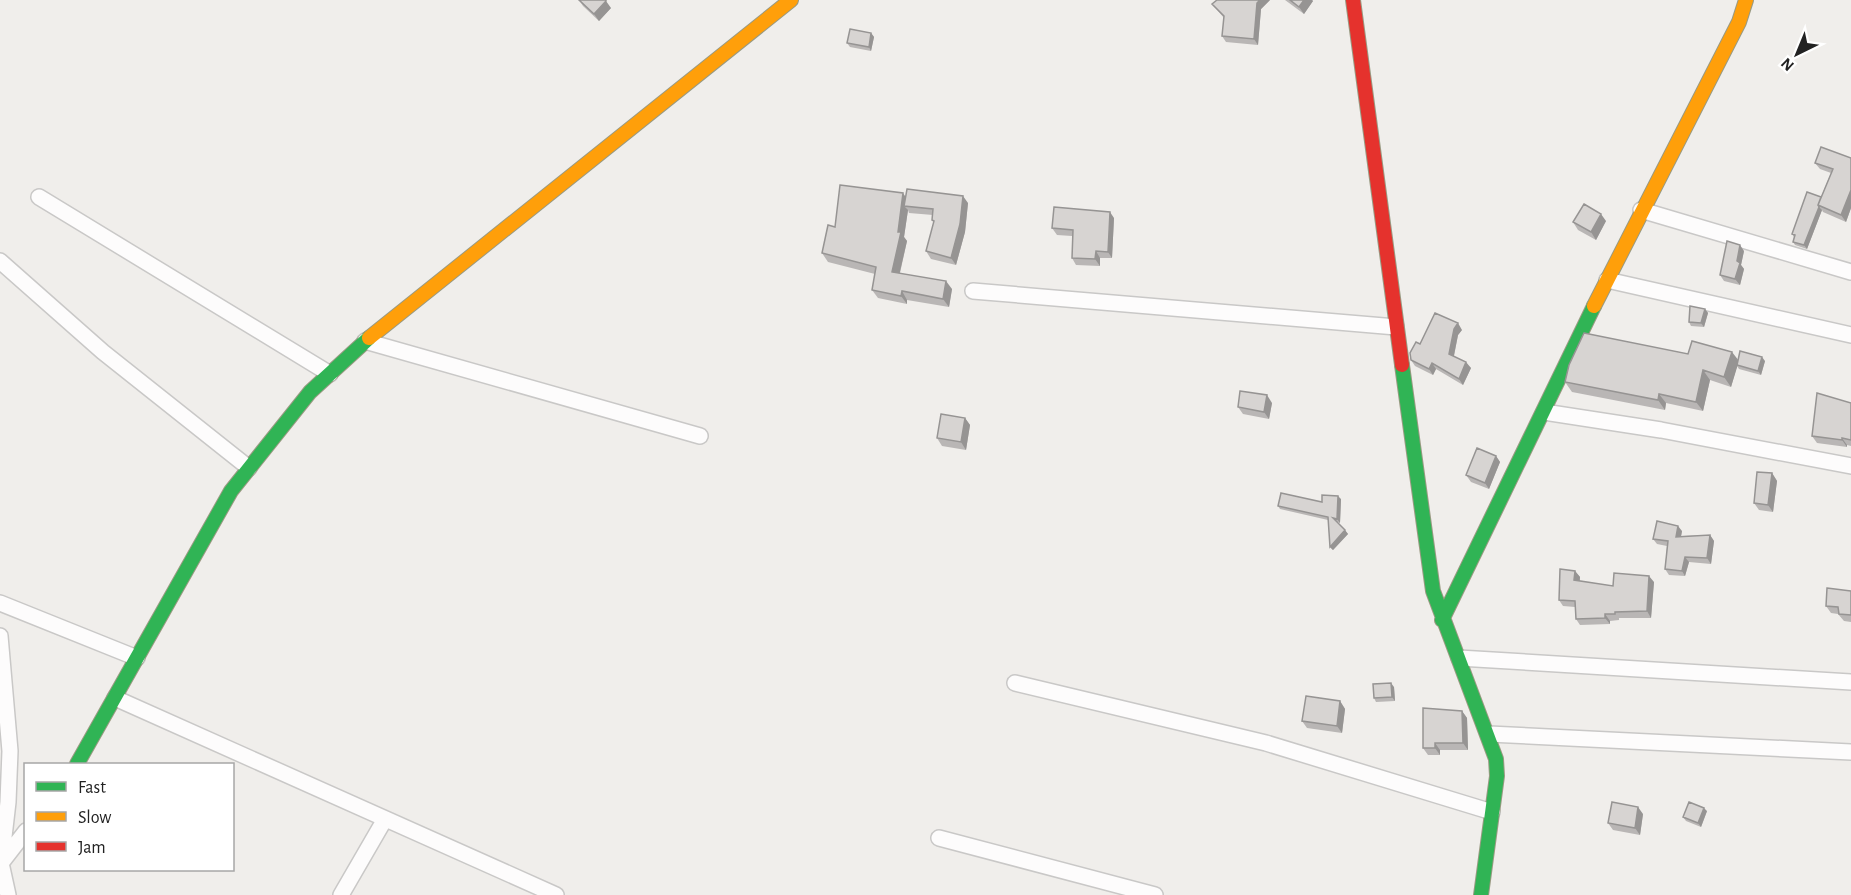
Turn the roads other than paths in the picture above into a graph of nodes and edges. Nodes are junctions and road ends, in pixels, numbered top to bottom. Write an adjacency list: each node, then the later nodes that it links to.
1 (791, 0): 12 (street)
2 (1353, 0): 10 (street)
3 (1746, 0): 5 (street)
4 (39, 197): 13 (street)
5 (1641, 210): 7 (street); 8 (street)
6 (0, 261): 17 (street)
7 (1851, 272)
8 (1607, 280): 11 (street); 14 (street)
9 (973, 291): 10 (street)
10 (1396, 327): 19 (street)
11 (1851, 335)
12 (366, 341): 13 (street); 15 (street)
13 (330, 374): 17 (street)
14 (1544, 412): 16 (street); 19 (street)
15 (700, 436)
16 (1851, 466)
17 (249, 468): 21 (street)
18 (0, 603): 21 (street)
19 (1442, 620): 22 (street)
20 (0, 636): 33 (street)
21 (137, 658): 25 (street)
22 (1459, 658): 24 (street); 26 (street)
23 (1015, 682): 29 (street)
24 (1851, 682)
25 (115, 698): 28 (street); 30 (street)
26 (1489, 734): 27 (street); 29 (street)
27 (1851, 752)
28 (78, 763)
29 (1492, 812): 39 (street)
30 (385, 819): 34 (street); 36 (street)
31 (24, 834): 33 (street)
32 (939, 838): 38 (street)
33 (0, 864): 35 (street)
34 (532, 891): 37 (street)
35 (8, 895)
36 (340, 895)
37 (556, 895)
38 (1155, 895)
39 (1481, 895)

